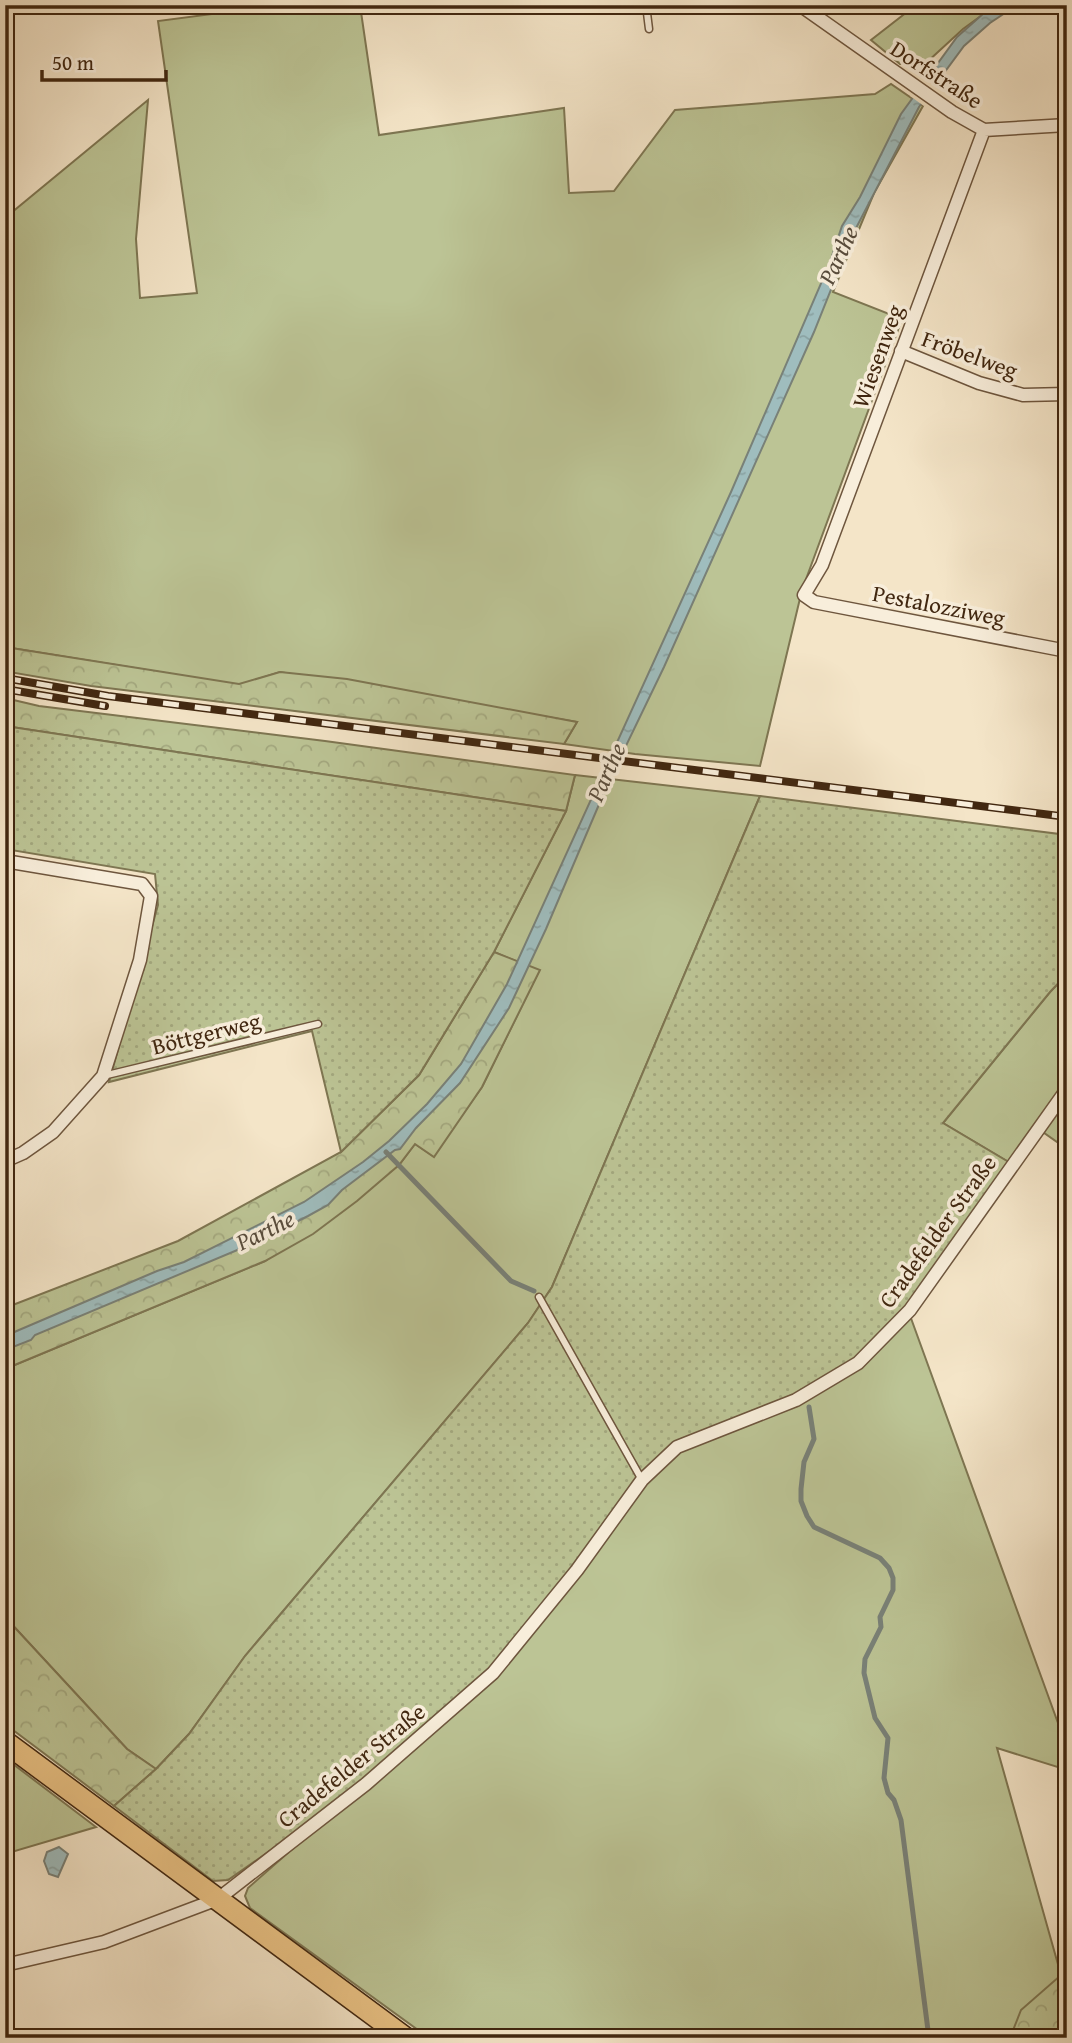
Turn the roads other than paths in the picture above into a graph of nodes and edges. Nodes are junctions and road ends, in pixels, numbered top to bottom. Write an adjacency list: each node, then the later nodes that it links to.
1 (646, 5): 3 (lane)
2 (800, 5): 5 (street, Dorfstraße)
3 (649, 29)
4 (1067, 125): 5 (street, Dorfstraße)
5 (984, 130): 6 (street, Wiesenweg)
6 (901, 351): 7 (street, Fröbelweg); 8 (street, Wiesenweg)
7 (1067, 394)
8 (804, 595): 9 (street, Pestalozziweg)
9 (1067, 651)
10 (5, 861): 12 (street)
11 (318, 1024): 12 (lane, Böttgerweg)
12 (103, 1076): 14 (street)
13 (1067, 1088): 16 (street, Cradefelder Straße)
14 (5, 1161)
15 (539, 1297): 16 (lane)
16 (642, 1480): 18 (street, Cradefelder Straße)
17 (5, 1742): 18 (main road)
18 (218, 1899): 19 (street, Cradefelder Straße); 20 (main road)
19 (5, 1965)
20 (405, 2038)

